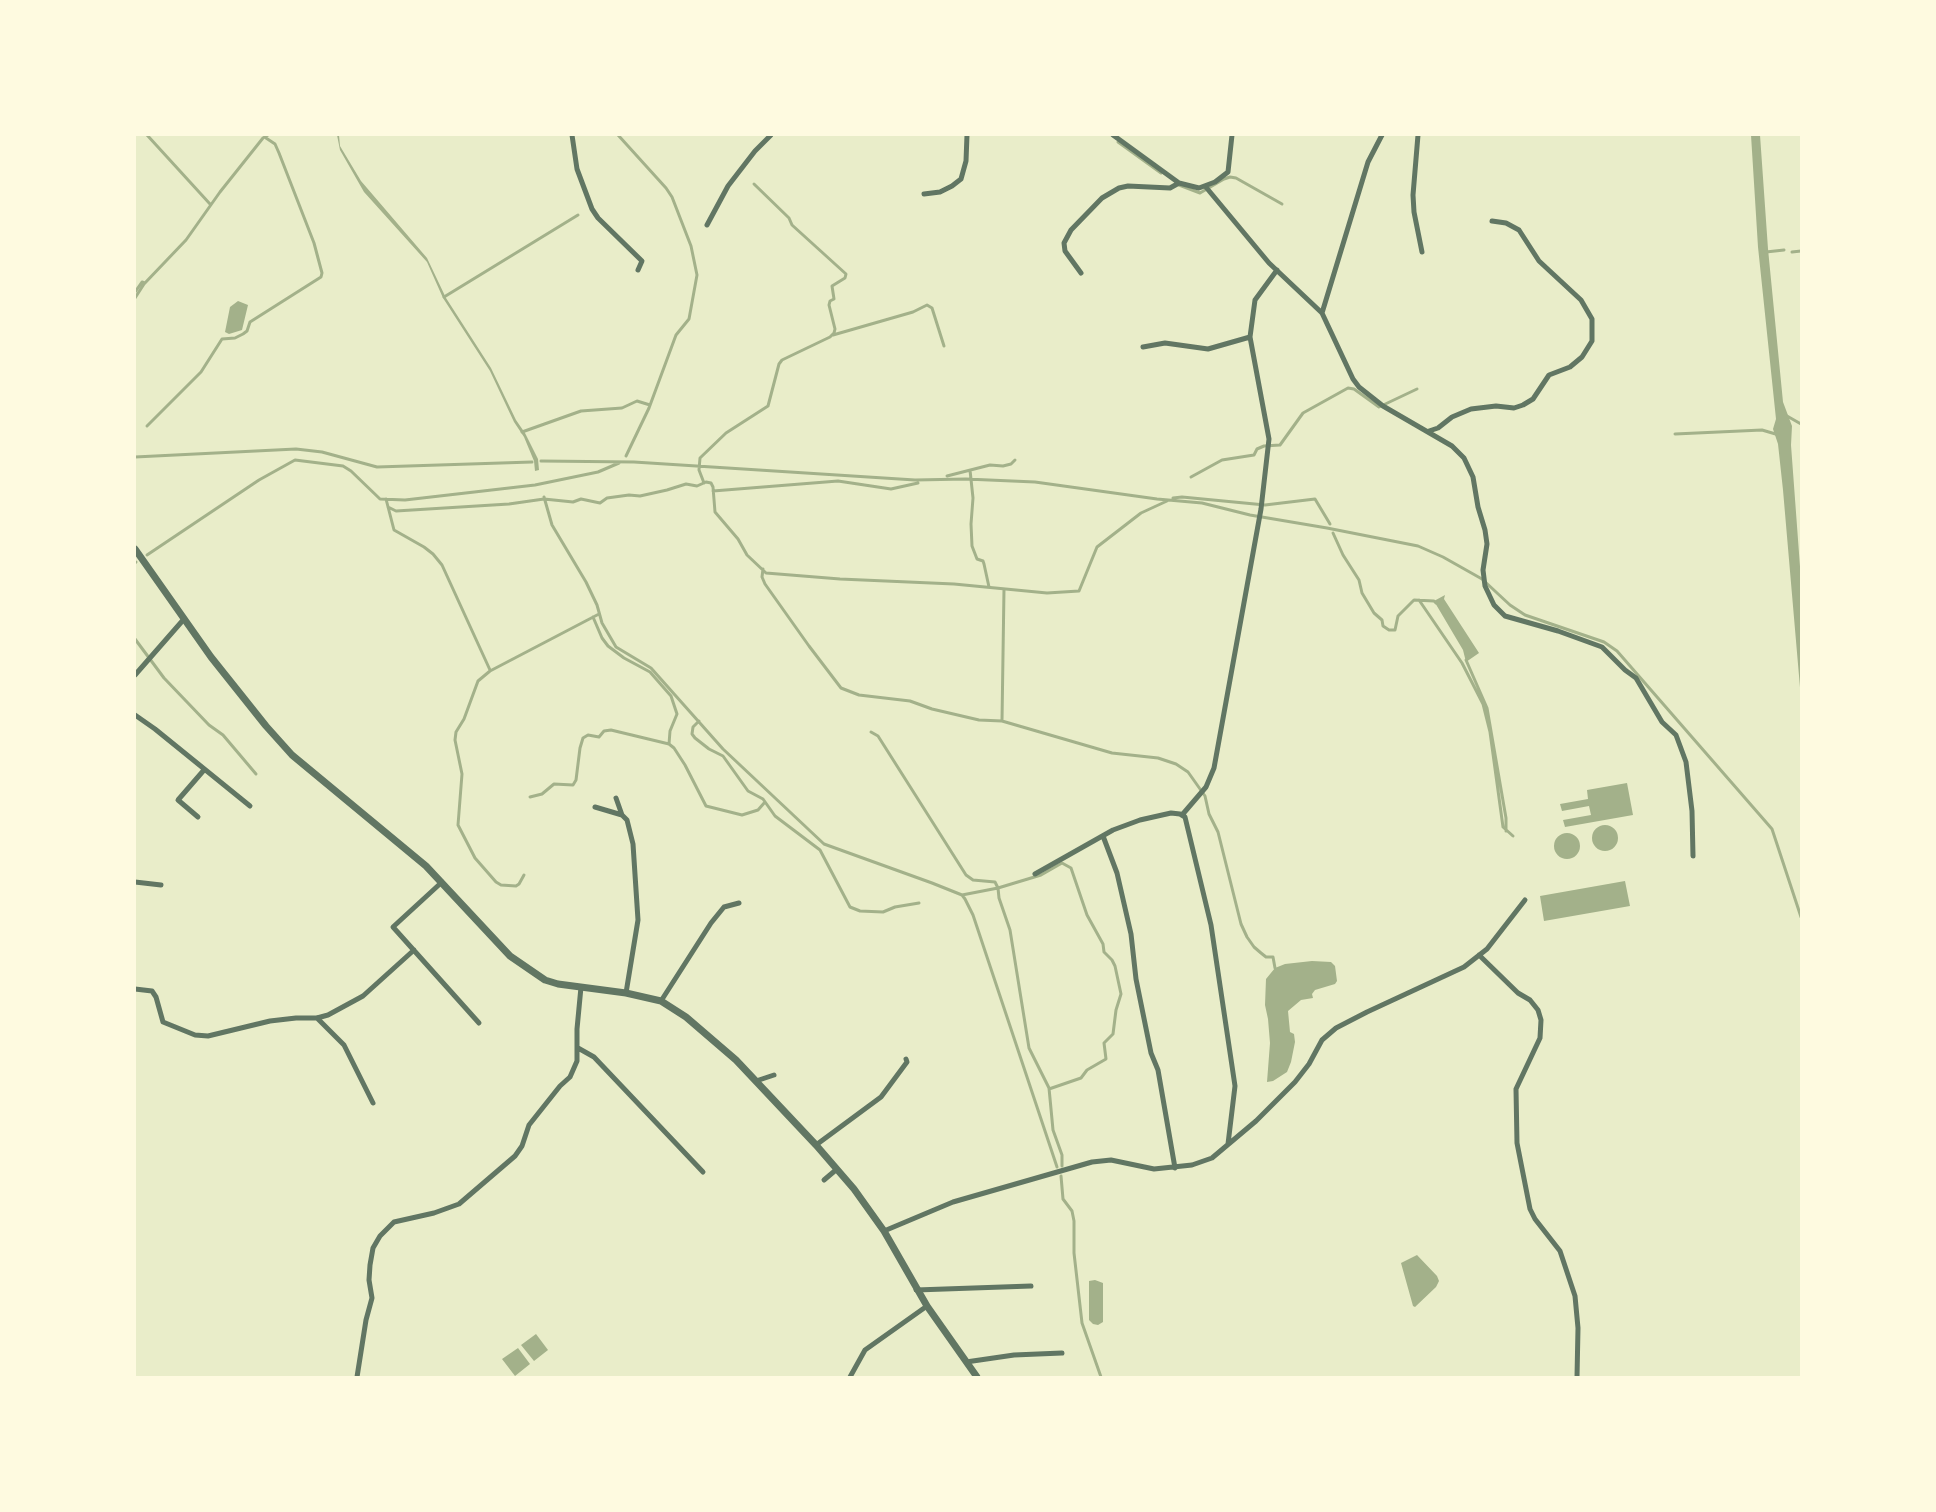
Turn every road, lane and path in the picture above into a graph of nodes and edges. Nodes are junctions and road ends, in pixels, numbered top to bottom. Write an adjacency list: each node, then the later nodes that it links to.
1 (572, 135): 14 (street)
2 (771, 135): 12 (street)
3 (967, 135): 10 (street)
4 (1113, 135): 8 (street)
5 (1232, 135): 9 (street)
6 (1382, 135): 17 (street)
7 (1418, 135): 13 (street)
8 (1179, 183): 9 (street); 16 (street)
9 (1205, 186): 15 (street)
10 (924, 194)
11 (1492, 221): 20 (street)
12 (707, 225)
13 (1422, 252)
14 (638, 270)
15 (1277, 270): 17 (street); 18 (street)
16 (1081, 273)
17 (1322, 313): 20 (street)
18 (1250, 337): 19 (street); 30 (street)
19 (1143, 347)
20 (1429, 431): 33 (street)
21 (136, 552): 22 (street)
22 (184, 620): 23 (street); 36 (street)
23 (135, 675)
24 (135, 715): 25 (street)
25 (204, 770): 27 (street); 31 (street)
26 (616, 798): 29 (street)
27 (250, 806)
28 (595, 807): 29 (street)
29 (622, 815): 44 (street)
30 (1182, 815): 32 (street); 53 (street)
31 (198, 817)
32 (1103, 836): 34 (street); 55 (street)
33 (1693, 856)
34 (1035, 874)
35 (135, 882): 37 (street)
36 (442, 882): 40 (street); 42 (street)
37 (161, 885)
38 (1526, 900): 41 (street)
39 (739, 903): 45 (street)
40 (414, 950): 46 (street); 47 (street)
41 (1479, 955): 53 (street); 68 (street)
42 (581, 987): 44 (street); 48 (street)
43 (135, 989): 46 (street)
44 (626, 993): 45 (street)
45 (661, 1001): 51 (street)
46 (317, 1018): 52 (street)
47 (478, 1023)
48 (578, 1048): 57 (street); 65 (street)
49 (906, 1059): 54 (street)
50 (774, 1075): 51 (street)
51 (756, 1081): 54 (street)
52 (373, 1103)
53 (1228, 1144): 55 (street)
54 (816, 1145): 56 (street)
55 (1175, 1168): 59 (street)
56 (837, 1169): 58 (street); 59 (street)
57 (703, 1172)
58 (824, 1180)
59 (884, 1231): 61 (street)
60 (1031, 1286): 61 (street)
61 (916, 1290): 62 (street)
62 (927, 1306): 64 (street); 66 (street)
63 (1062, 1353): 64 (street)
64 (966, 1362): 67 (street)
65 (357, 1377)
66 (850, 1377)
67 (977, 1377)
68 (1577, 1377)

